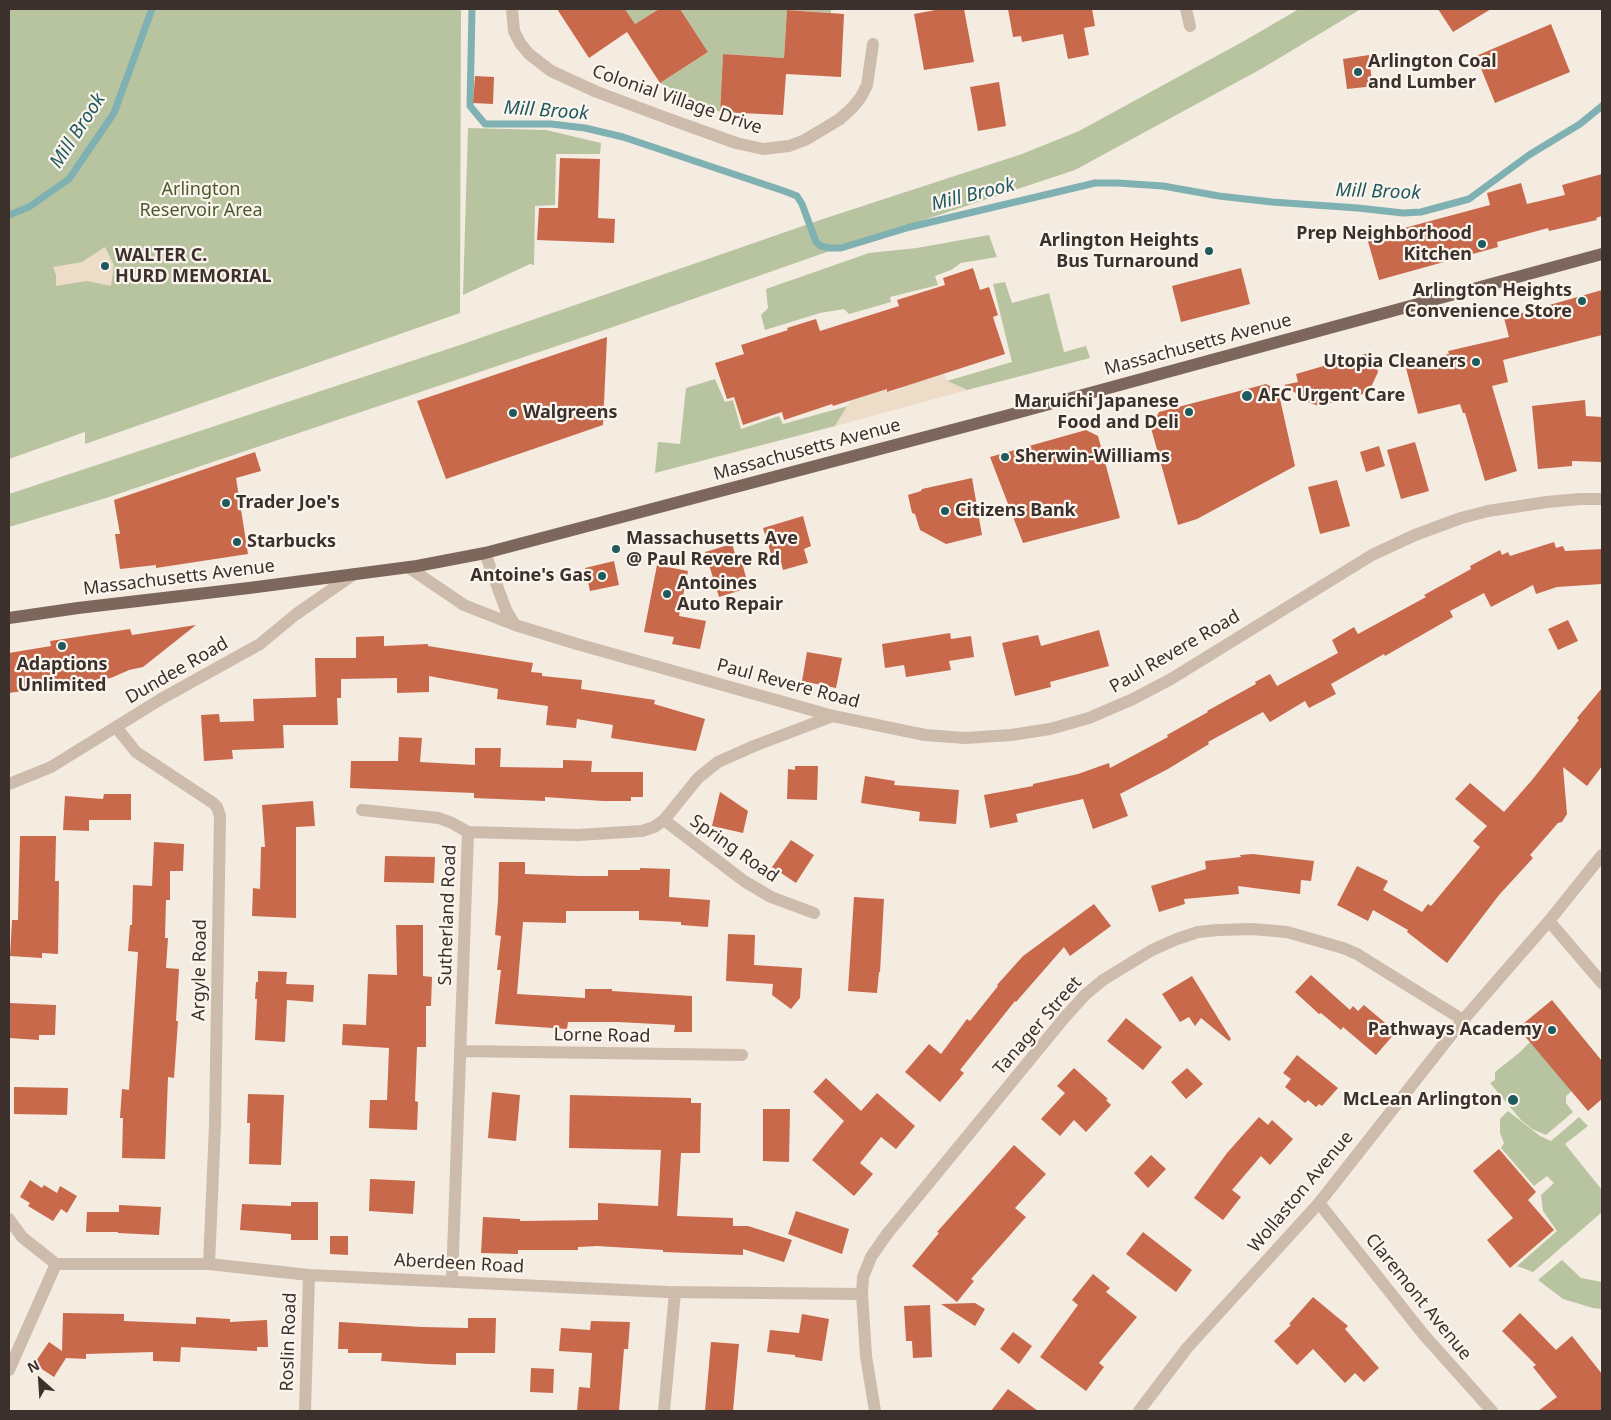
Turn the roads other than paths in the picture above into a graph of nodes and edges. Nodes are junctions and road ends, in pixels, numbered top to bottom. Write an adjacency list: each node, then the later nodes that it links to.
1 (512, 9): 4 (street, Colonial Village Drive)
2 (1186, 9): 3 (street)
3 (1190, 26)
4 (873, 44)
5 (1602, 254): 7 (main road, Massachusetts Avenue)
6 (1602, 499): 12 (street, Paul Revere Road)
7 (485, 553): 8 (main road, Massachusetts Avenue); 11 (street)
8 (408, 567): 9 (main road, Massachusetts Avenue); 11 (street, Paul Revere Road)
9 (354, 574): 10 (main road, Massachusetts Avenue); 13 (street, Dundee Road)
10 (9, 618)
11 (515, 625): 12 (street, Paul Revere Road)
12 (834, 716): 16 (street, Sutherland Road)
13 (116, 727): 14 (street, Dundee Road); 28 (street, Argyle Road)
14 (9, 784)
15 (362, 810): 17 (street)
16 (664, 820): 17 (street, Sutherland Road); 19 (street, Spring Road)
17 (468, 832): 23 (street, Sutherland Road)
18 (1602, 854): 20 (street, Wollaston Avenue)
19 (814, 913)
20 (1549, 921): 21 (street); 22 (street, Wollaston Avenue)
21 (1602, 983)
22 (1463, 1020): 25 (street, Wollaston Avenue); 32 (street, Tanager Street)
23 (460, 1051): 24 (street, Lorne Road); 30 (street, Sutherland Road)
24 (742, 1055)
25 (1319, 1203): 37 (street, Wollaston Avenue); 38 (street, Claremont Avenue)
26 (9, 1219): 27 (street)
27 (56, 1264): 28 (street, Aberdeen Road); 33 (street)
28 (209, 1264): 29 (street, Aberdeen Road)
29 (309, 1274): 30 (street, Aberdeen Road); 34 (street, Roslin Road)
30 (452, 1281): 31 (street, Aberdeen Road)
31 (675, 1292): 32 (street, Aberdeen Road); 35 (street)
32 (862, 1294): 36 (street, Tanager Street)
33 (9, 1370)
34 (305, 1411)
35 (664, 1411)
36 (875, 1411)
37 (1139, 1411)
38 (1492, 1411)

